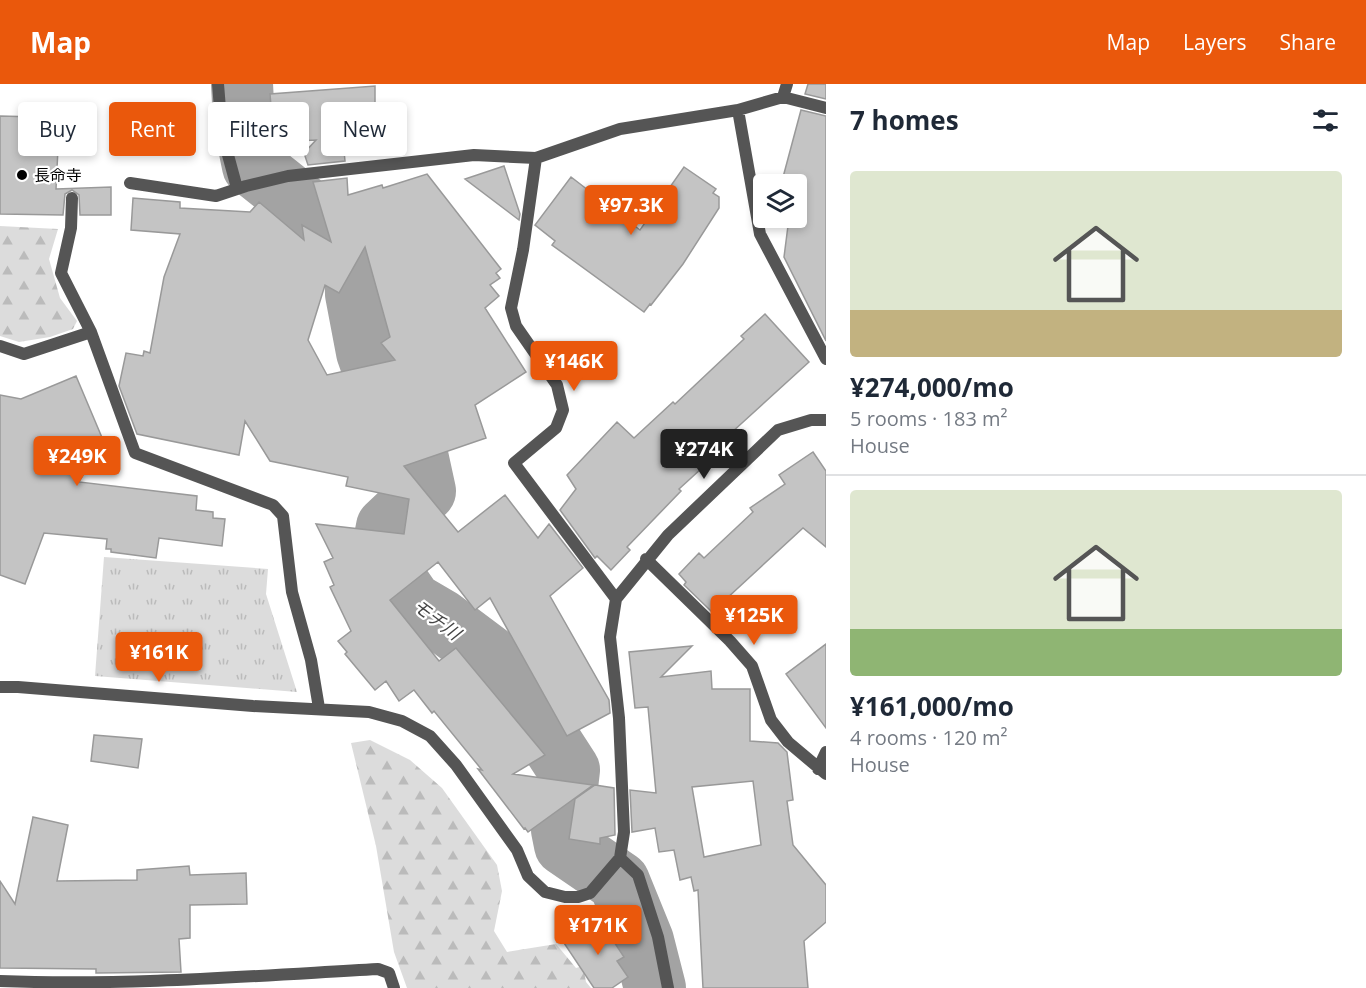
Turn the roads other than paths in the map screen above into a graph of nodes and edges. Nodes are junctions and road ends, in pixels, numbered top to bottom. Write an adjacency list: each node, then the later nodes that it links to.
1 (218, 84): 8 (street)
2 (787, 84): 3 (street)
3 (783, 98): 4 (street); 5 (street)
4 (826, 108)
5 (738, 110): 6 (street); 12 (street)
6 (536, 158): 8 (street); 15 (street)
7 (130, 183): 8 (street)
8 (241, 187)
9 (72, 198): 10 (street)
10 (91, 332): 11 (street); 17 (street)
11 (0, 346)
12 (826, 358)
13 (826, 420): 14 (street)
14 (646, 559): 15 (street); 19 (street)
15 (616, 599): 20 (street)
16 (0, 687): 17 (street)
17 (319, 708): 20 (street)
18 (826, 752): 19 (street)
19 (822, 771)
20 (620, 858): 23 (street)
21 (0, 981): 22 (street)
22 (394, 988)
23 (668, 988)

